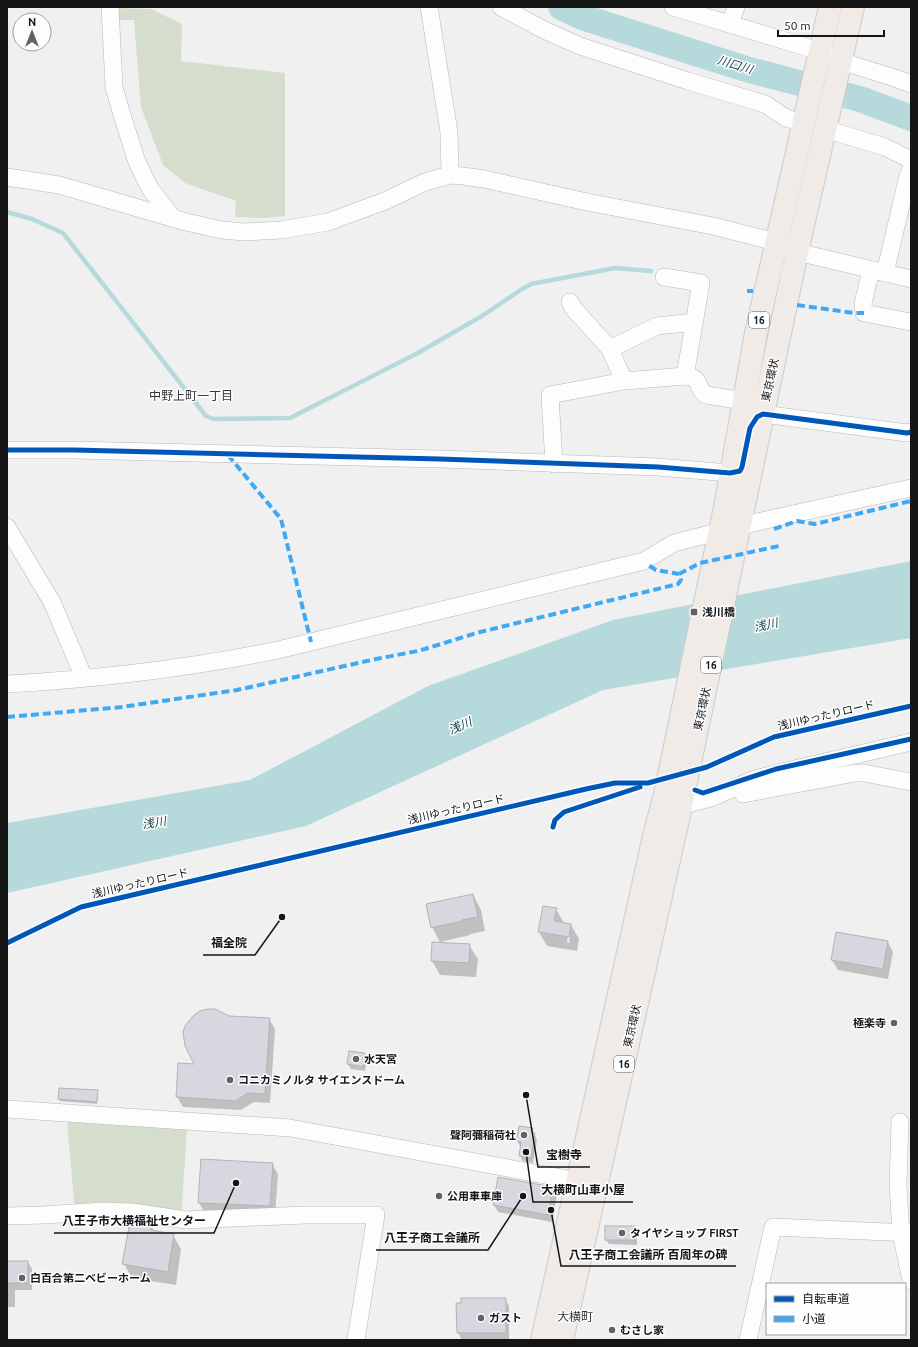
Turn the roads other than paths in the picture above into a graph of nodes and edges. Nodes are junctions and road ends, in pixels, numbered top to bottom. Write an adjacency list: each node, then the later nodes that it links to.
1 (110, 7): 18 (street)
2 (430, 7): 16 (street)
3 (501, 7): 12 (street)
4 (673, 7): 8 (street)
5 (736, 7): 8 (street)
6 (830, 7): 9 (highway, 東京環状 / 16)
7 (853, 7): 10 (highway, 東京環状 / 16)
8 (730, 24): 9 (street)
9 (819, 56): 10 (street); 12 (highway, 東京環状 / 16)
10 (840, 63): 11 (street); 13 (highway, 東京環状 / 16)
11 (911, 84)
12 (806, 117): 19 (highway, 東京環状 / 16)
13 (827, 123): 14 (street); 20 (highway, 東京環状 / 16)
14 (911, 160)
15 (911, 169): 21 (street)
16 (450, 175): 18 (street); 19 (street)
17 (7, 177): 18 (street)
18 (173, 218)
19 (776, 242): 20 (street); 30 (highway, 東京環状 / 16)
20 (797, 252): 21 (street); 31 (highway, 東京環状 / 16)
21 (878, 271): 23 (street); 26 (street)
22 (664, 277): 25 (street)
23 (911, 279)
24 (570, 302): 27 (street)
25 (694, 322): 27 (street); 28 (street)
26 (911, 322)
27 (610, 349): 29 (street)
28 (685, 376): 29 (street); 30 (street)
29 (624, 381): 34 (street)
30 (744, 401): 35 (highway, 東京環状 / 16)
31 (763, 414): 32 (street); 35 (street); 38 (highway, 東京環状 / 16)
32 (911, 432)
33 (7, 450): 34 (street)
34 (554, 464): 35 (street)
35 (730, 473): 38 (highway, 東京環状 / 16)
36 (911, 488): 38 (street)
37 (8, 531): 39 (street)
38 (728, 537): 39 (street); 44 (highway, 東京環状 / 16)
39 (84, 678): 40 (street)
40 (7, 684)
41 (911, 742): 44 (street)
42 (911, 782): 43 (street)
43 (743, 794)
44 (673, 800): 47 (highway, 東京環状 / 16)
45 (7, 1109): 47 (street)
46 (900, 1122): 49 (street)
47 (587, 1182): 52 (highway, 東京環状 / 16); 53 (highway, 東京環状 / 16)
48 (7, 1216): 51 (street)
49 (906, 1233): 50 (street); 54 (street)
50 (911, 1280)
51 (356, 1340)
52 (542, 1340)
53 (562, 1340)
54 (748, 1340)

